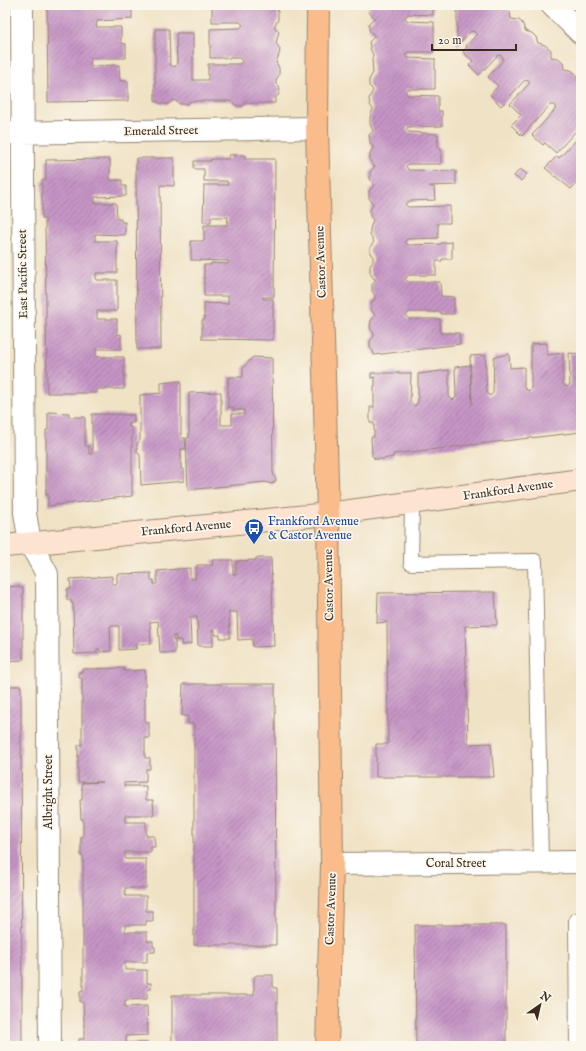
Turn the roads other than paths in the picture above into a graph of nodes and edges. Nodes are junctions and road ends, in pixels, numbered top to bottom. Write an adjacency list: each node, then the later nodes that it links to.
1 (22, 5): 6 (street, East Pacific Street)
2 (318, 5): 5 (main road, Castor Avenue)
3 (552, 5): 4 (street)
4 (581, 33)
5 (318, 128): 6 (street, Emerald Street); 9 (main road, Castor Avenue)
6 (13, 133): 10 (street, East Pacific Street)
7 (581, 480): 8 (main road, Frankford Avenue)
8 (412, 503): 9 (main road, Frankford Avenue); 13 (lane)
9 (328, 514): 10 (main road, Frankford Avenue); 14 (main road, Castor Avenue)
10 (30, 543): 11 (main road, Frankford Avenue); 16 (street, Albright Street)
11 (5, 546)
12 (581, 862): 13 (street, Coral Street)
13 (541, 863): 14 (street, Coral Street)
14 (332, 864): 17 (main road, Castor Avenue)
15 (576, 920): 18 (lane)
16 (50, 1046)
17 (327, 1046)
18 (577, 1046)

